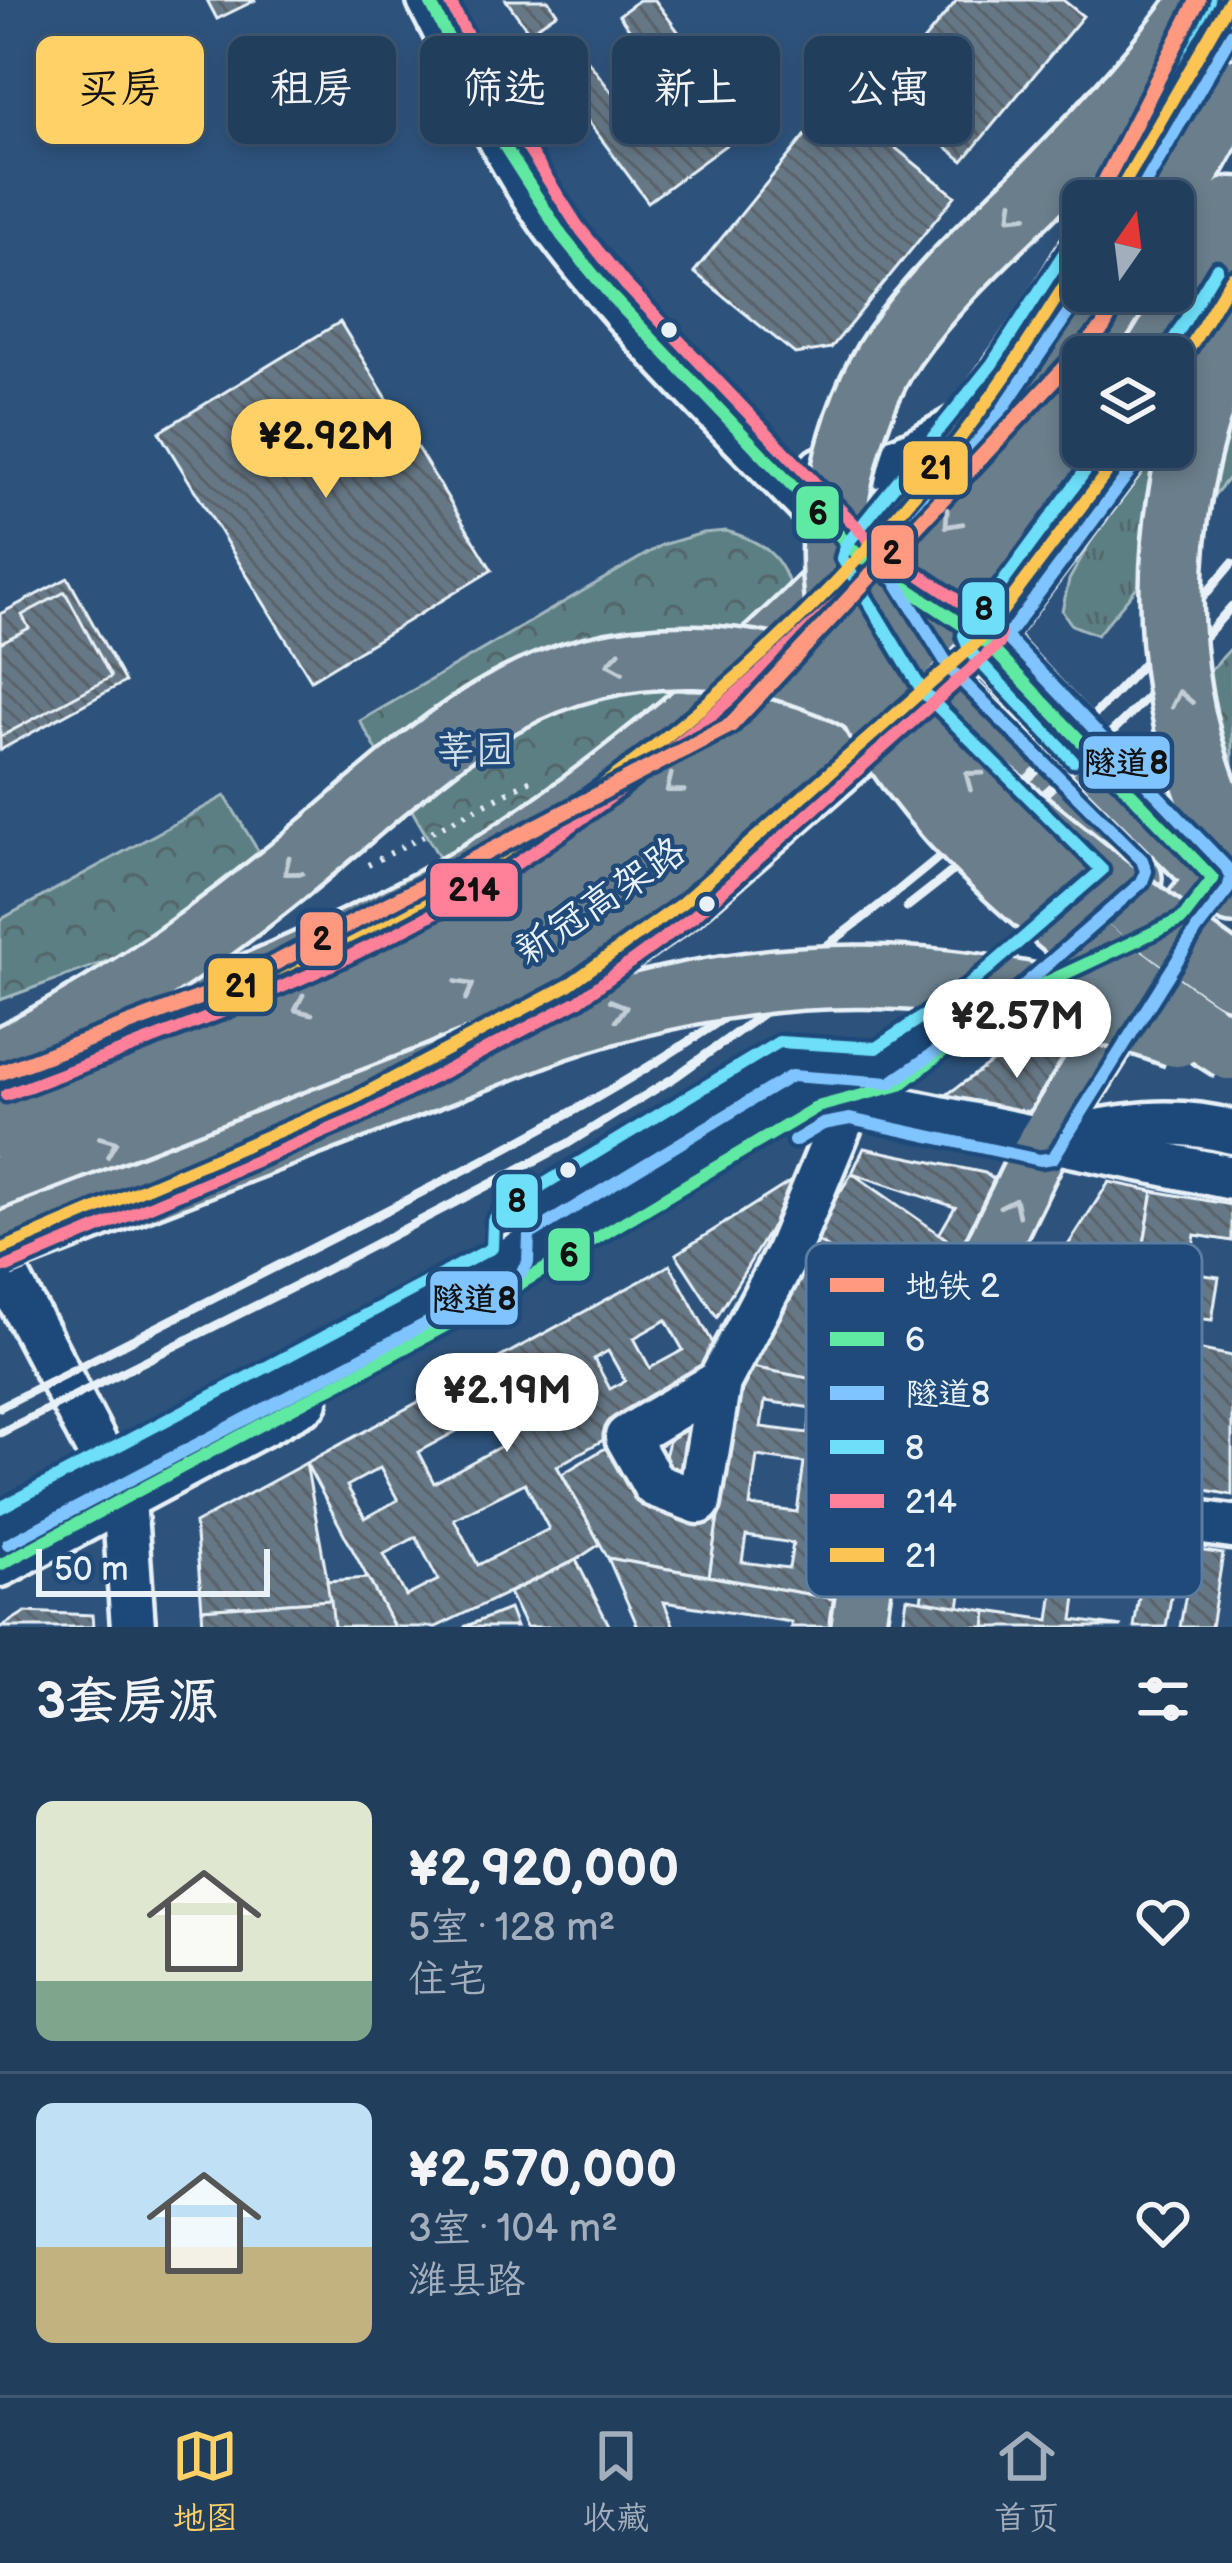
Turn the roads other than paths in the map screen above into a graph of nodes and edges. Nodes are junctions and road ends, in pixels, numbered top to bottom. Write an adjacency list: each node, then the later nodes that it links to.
1 (430, 0): 15 (street)
2 (1204, 0): 30 (highway, one-way to 30, bridge)
3 (1230, 0): 5 (main road)
4 (1232, 89): 6 (highway)
5 (1126, 180)
6 (1183, 180)
7 (1232, 208): 12 (highway)
8 (1232, 278): 13 (main road)
9 (1062, 288): 14 (main road)
10 (1105, 312): 37 (highway, 新冠高架路, one-way to 37, bridge)
11 (1232, 331): 23 (highway, one-way to 11, bridge)
12 (1156, 336)
13 (1194, 341)
14 (980, 414): 15 (street); 18 (main road)
15 (769, 461): 18 (street)
16 (1065, 468): 41 (highway, 新冠高架路, one-way to 16, bridge)
17 (1110, 468): 19 (main road)
18 (860, 557): 19 (main road); 20 (main road); 34 (main road)
19 (982, 638): 20 (main road); 22 (main road)
20 (938, 681): 24 (main road); 43 (main road)
21 (1232, 800): 22 (street)
22 (1160, 827): 23 (main road); 24 (street)
23 (1227, 868): 26 (main road)
24 (1128, 872): 25 (street); 26 (main road)
25 (1080, 912): 27 (street); 33 (street)
26 (1182, 919): 27 (main road); 28 (main road)
27 (1140, 955): 36 (street); 39 (main road)
28 (1232, 963)
29 (1232, 977): 31 (highway, one-way to 31, bridge)
30 (1232, 1050)
31 (0, 1060)
32 (1232, 1060): 43 (highway, one-way to 32, bridge)
33 (880, 1067): 35 (street); 44 (street)
34 (0, 1078)
35 (803, 1088): 36 (street); 44 (street)
36 (850, 1101): 39 (street); 46 (street); 47 (street)
37 (0, 1127)
38 (1232, 1132): 39 (street)
39 (1044, 1142): 40 (street); 42 (main road, one-way to 39)
40 (1232, 1178)
41 (0, 1187)
42 (995, 1243)
43 (0, 1247)
44 (509, 1259): 47 (street)
45 (0, 1262): 47 (street)
46 (719, 1382)
47 (116, 1484): 50 (street); 51 (street); 53 (street)
48 (1202, 1523): 49 (street)
49 (1232, 1527)
50 (0, 1528)
51 (0, 1565)
52 (862, 1597): 54 (main road)
53 (133, 1627)
54 (858, 1627)

